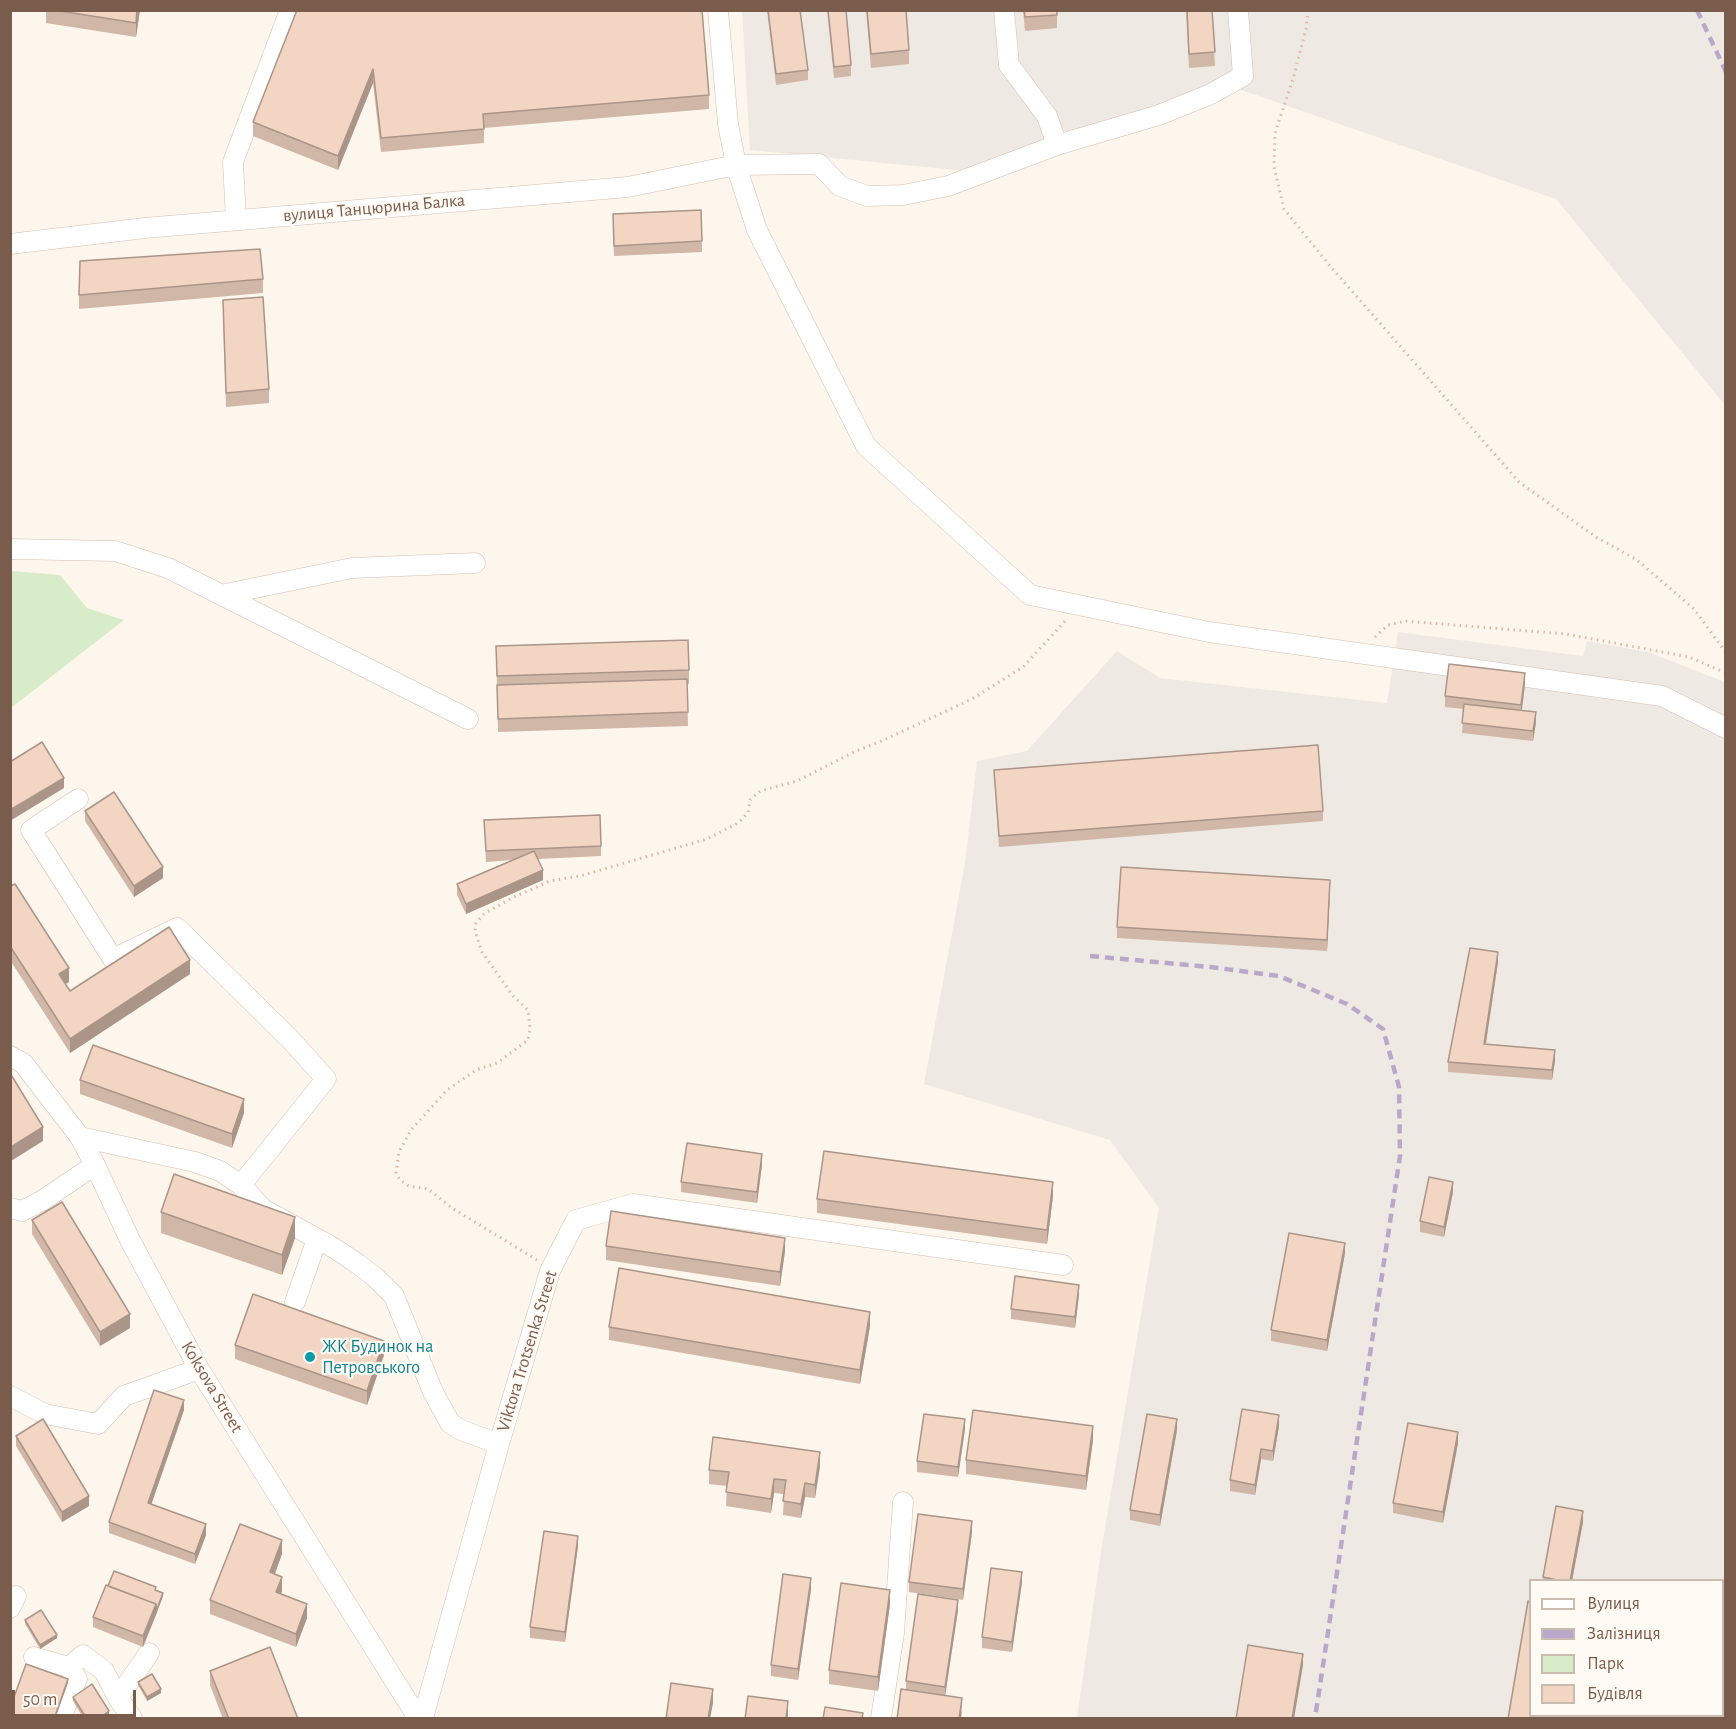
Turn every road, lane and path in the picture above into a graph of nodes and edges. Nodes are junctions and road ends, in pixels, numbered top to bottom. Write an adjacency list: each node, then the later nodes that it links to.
1 (290, 10): 8 (street)
2 (718, 10): 7 (street)
3 (1004, 10): 6 (street)
4 (1239, 10): 6 (street, вулиця Танцюрина Балка)
5 (1308, 10): 14 (path)
6 (1057, 145): 7 (street, вулиця Танцюрина Балка)
7 (736, 165): 8 (street, вулиця Танцюрина Балка); 13 (street)
8 (236, 220): 9 (street, вулиця Танцюрина Балка)
9 (10, 244)
10 (10, 549): 12 (street)
11 (475, 563): 12 (street)
12 (221, 595): 17 (street)
13 (1076, 605): 15 (street); 27 (path)
14 (1725, 653)
15 (1360, 654): 16 (path); 18 (street)
16 (1725, 673)
17 (468, 719)
18 (1725, 728)
19 (78, 798): 23 (street)
20 (10, 1056): 21 (street, Koksova Street)
21 (80, 1137): 22 (street, Koksova Street); 23 (street)
22 (95, 1165): 24 (street); 29 (street, Koksova Street)
23 (241, 1185): 25 (street)
24 (10, 1208)
25 (317, 1239): 28 (street); 31 (street)
26 (1063, 1265): 27 (street, Viktora Trotsenka Street)
27 (550, 1271): 31 (street, Viktora Trotsenka Street)
28 (295, 1302)
29 (199, 1369): 30 (street); 39 (street, Koksova Street)
30 (10, 1396)
31 (499, 1444): 40 (street, Viktora Trotsenka Street)
32 (903, 1502): 41 (street)
33 (149, 1653): 36 (street)
34 (34, 1657): 35 (street)
35 (76, 1661): 36 (street); 37 (street)
36 (118, 1698): 38 (street)
37 (61, 1719)
38 (132, 1719)
39 (418, 1719)
40 (423, 1719)
41 (881, 1719)

